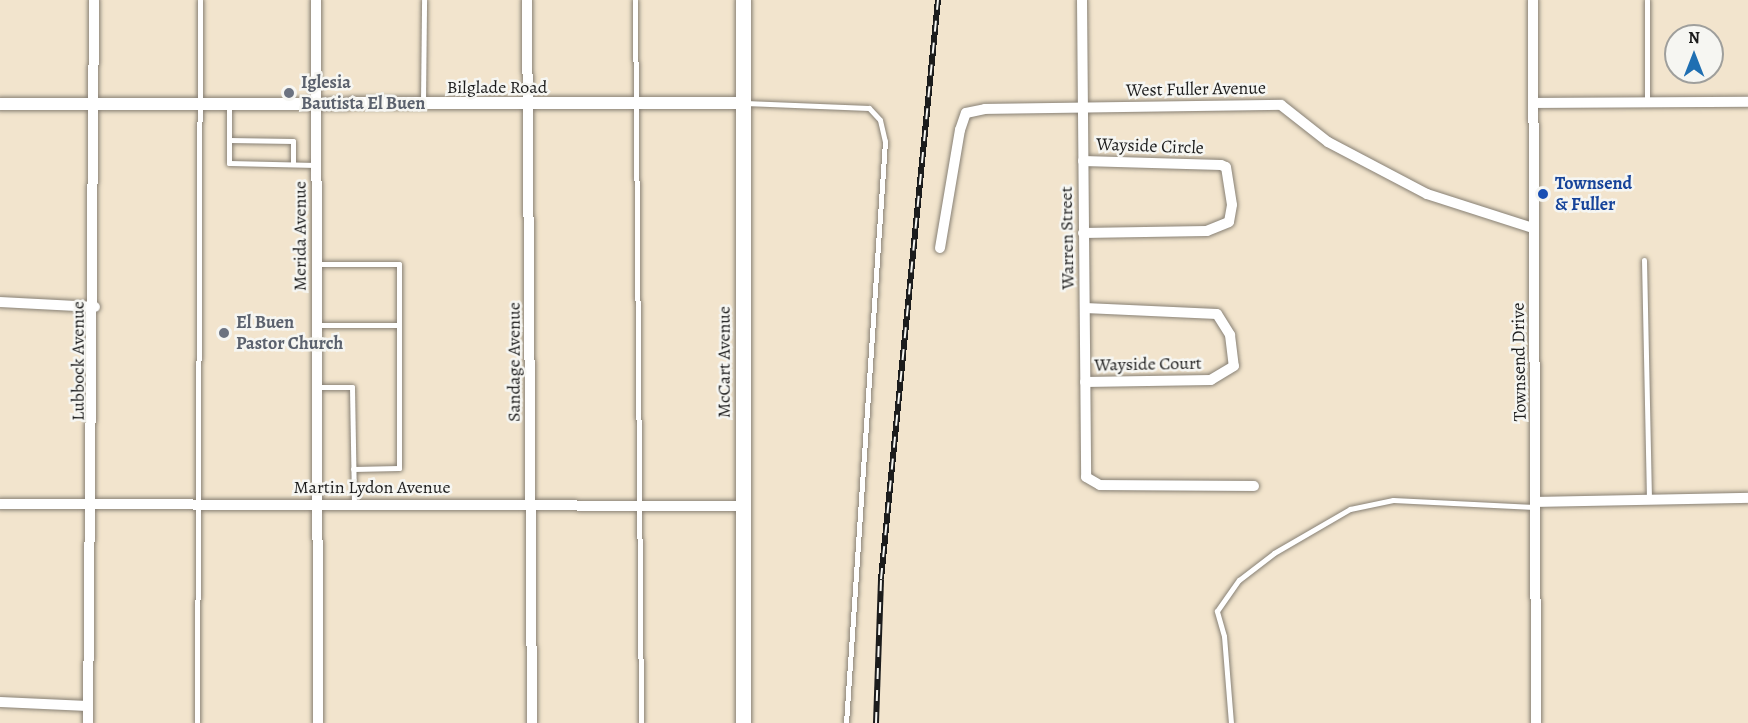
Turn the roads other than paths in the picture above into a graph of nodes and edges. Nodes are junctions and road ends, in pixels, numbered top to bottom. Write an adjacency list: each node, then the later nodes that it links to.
1 (94, 0): 16 (street, Lubbock Avenue)
2 (200, 0): 17 (lane)
3 (316, 0): 19 (street, Merida Avenue)
4 (424, 0): 21 (lane)
5 (527, 0): 22 (street, Sandage Avenue)
6 (635, 0): 20 (lane)
7 (743, 0): 13 (main road, McCart Avenue)
8 (1082, 0): 23 (street, Warren Street)
9 (1533, 0): 14 (street, Townsend Drive)
10 (1647, 0): 11 (lane)
11 (1647, 102): 12 (street); 14 (street)
12 (1748, 102)
13 (743, 103): 20 (street, Bilglade Road); 52 (main road, McCart Avenue); 61 (lane)
14 (1533, 103): 28 (street, Townsend Drive)
15 (0, 104): 16 (street, Bilglade Road)
16 (90, 104): 17 (street, Bilglade Road); 34 (street, Lubbock Avenue)
17 (197, 104): 18 (street, Bilglade Road); 47 (lane)
18 (229, 104): 19 (street, Bilglade Road); 24 (lane)
19 (316, 104): 21 (street, Bilglade Road); 27 (street, Merida Avenue)
20 (636, 104): 22 (street, Bilglade Road); 50 (lane)
21 (423, 105): 22 (street, Bilglade Road)
22 (528, 105): 44 (street, Sandage Avenue)
23 (1083, 107): 25 (street, Warren Street); 28 (street, West Fuller Avenue); 30 (street, West Fuller Avenue)
24 (229, 140): 26 (lane); 26 (lane)
25 (1083, 161): 29 (street, Warren Street); 29 (street, Wayside Circle)
26 (293, 163): 27 (lane)
27 (316, 165): 32 (street, Merida Avenue)
28 (1533, 228): 51 (street, Townsend Drive)
29 (1083, 233): 35 (street, Warren Street)
30 (940, 248)
31 (1644, 260): 43 (lane)
32 (316, 264): 36 (lane); 37 (street, Merida Avenue)
33 (0, 302): 34 (street)
34 (95, 307): 46 (street, Lubbock Avenue)
35 (1085, 308): 38 (street, Warren Street); 38 (street, Wayside Court)
36 (399, 325): 37 (lane); 40 (lane)
37 (317, 326): 39 (street, Merida Avenue)
38 (1085, 382): 41 (street, Warren Street)
39 (317, 387): 40 (lane); 48 (street, Merida Avenue)
40 (353, 469): 49 (lane)
41 (1254, 486)
42 (1748, 498): 43 (street)
43 (1649, 500): 51 (street)
44 (531, 503): 49 (street, Martin Lydon Avenue); 50 (street, Martin Lydon Avenue); 58 (street, Sandage Avenue)
45 (0, 504): 46 (street, Martin Lydon Avenue)
46 (94, 504): 47 (street, Martin Lydon Avenue); 54 (street, Lubbock Avenue)
47 (199, 504): 48 (street, Martin Lydon Avenue); 56 (lane)
48 (318, 504): 49 (street, Martin Lydon Avenue); 57 (street, Merida Avenue)
49 (354, 504)
50 (637, 504): 52 (street, Martin Lydon Avenue); 59 (lane)
51 (1538, 504): 62 (lane); 63 (street, Townsend Drive)
52 (743, 506): 60 (main road, McCart Avenue)
53 (0, 702): 54 (street)
54 (88, 706): 55 (street, Lubbock Avenue)
55 (88, 723)
56 (197, 723)
57 (318, 723)
58 (532, 723)
59 (640, 723)
60 (743, 723)
61 (846, 723)
62 (1231, 723)
63 (1536, 723)

